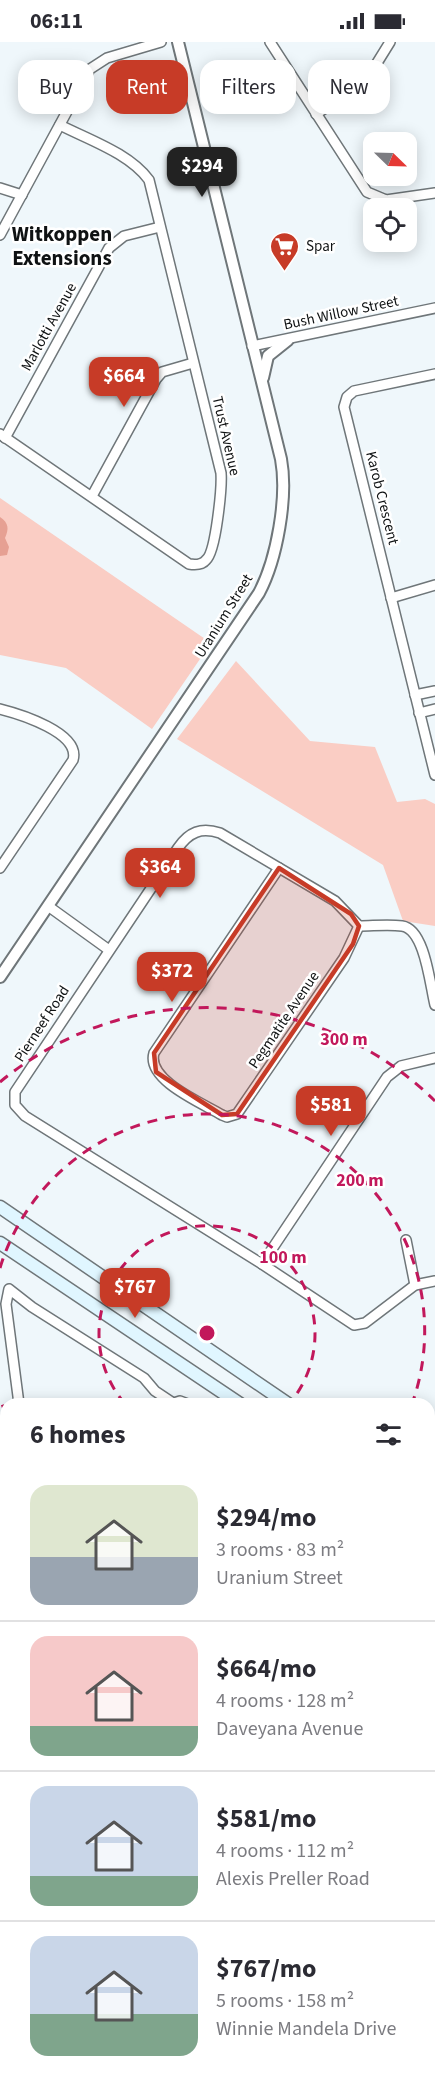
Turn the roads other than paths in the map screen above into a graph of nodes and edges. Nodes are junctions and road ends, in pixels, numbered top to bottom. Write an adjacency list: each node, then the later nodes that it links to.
1 (161, 42): 8 (street)
2 (178, 42): 16 (street, Uranium Street)
3 (270, 42): 6 (street)
4 (390, 42): 5 (street)
5 (379, 60)
6 (308, 101)
7 (316, 114): 10 (street)
8 (60, 125): 11 (street); 12 (street, Trust Avenue)
9 (0, 188): 11 (street)
10 (435, 193)
11 (22, 195): 13 (street)
12 (160, 227): 17 (street, Trust Avenue); 20 (street, Marlotti Avenue)
13 (0, 235)
14 (435, 308): 15 (street, Bush Willow Street)
15 (288, 340): 16 (street, Bush Willow Street); 19 (street)
16 (252, 346): 19 (street, Uranium Street)
17 (193, 363): 21 (street); 21 (street, Trust Avenue)
18 (435, 374): 23 (street, Karob Crescent)
19 (263, 384): 32 (street, Uranium Street)
20 (3, 436): 21 (street, Trust Avenue)
21 (92, 496)
22 (435, 585): 23 (street)
23 (391, 598): 25 (street, Karob Crescent)
24 (435, 691): 25 (street)
25 (415, 695): 28 (street, Karob Crescent)
26 (435, 709): 28 (street)
27 (0, 710): 30 (street)
28 (419, 713): 29 (street, Karob Crescent)
29 (435, 775)
30 (0, 868)
31 (279, 868): 33 (street, Pierneef Road); 33 (street, Pegmatite Avenue); 34 (street, Pierneef Road)
32 (48, 906): 34 (street); 35 (street, Uranium Street)
33 (360, 926): 36 (street)
34 (109, 950): 41 (street, Pierneef Road)
35 (0, 977)
36 (435, 1005)
37 (435, 1058): 41 (street)
38 (0, 1207): 47 (main road)
39 (406, 1240): 43 (street)
40 (0, 1243): 46 (main road)
41 (262, 1264): 43 (street, Pierneef Road)
42 (435, 1281): 43 (street, Pierneef Road)
43 (415, 1285)
44 (18, 1398): 45 (street)
45 (164, 1398)
46 (231, 1398)
47 (279, 1398)

